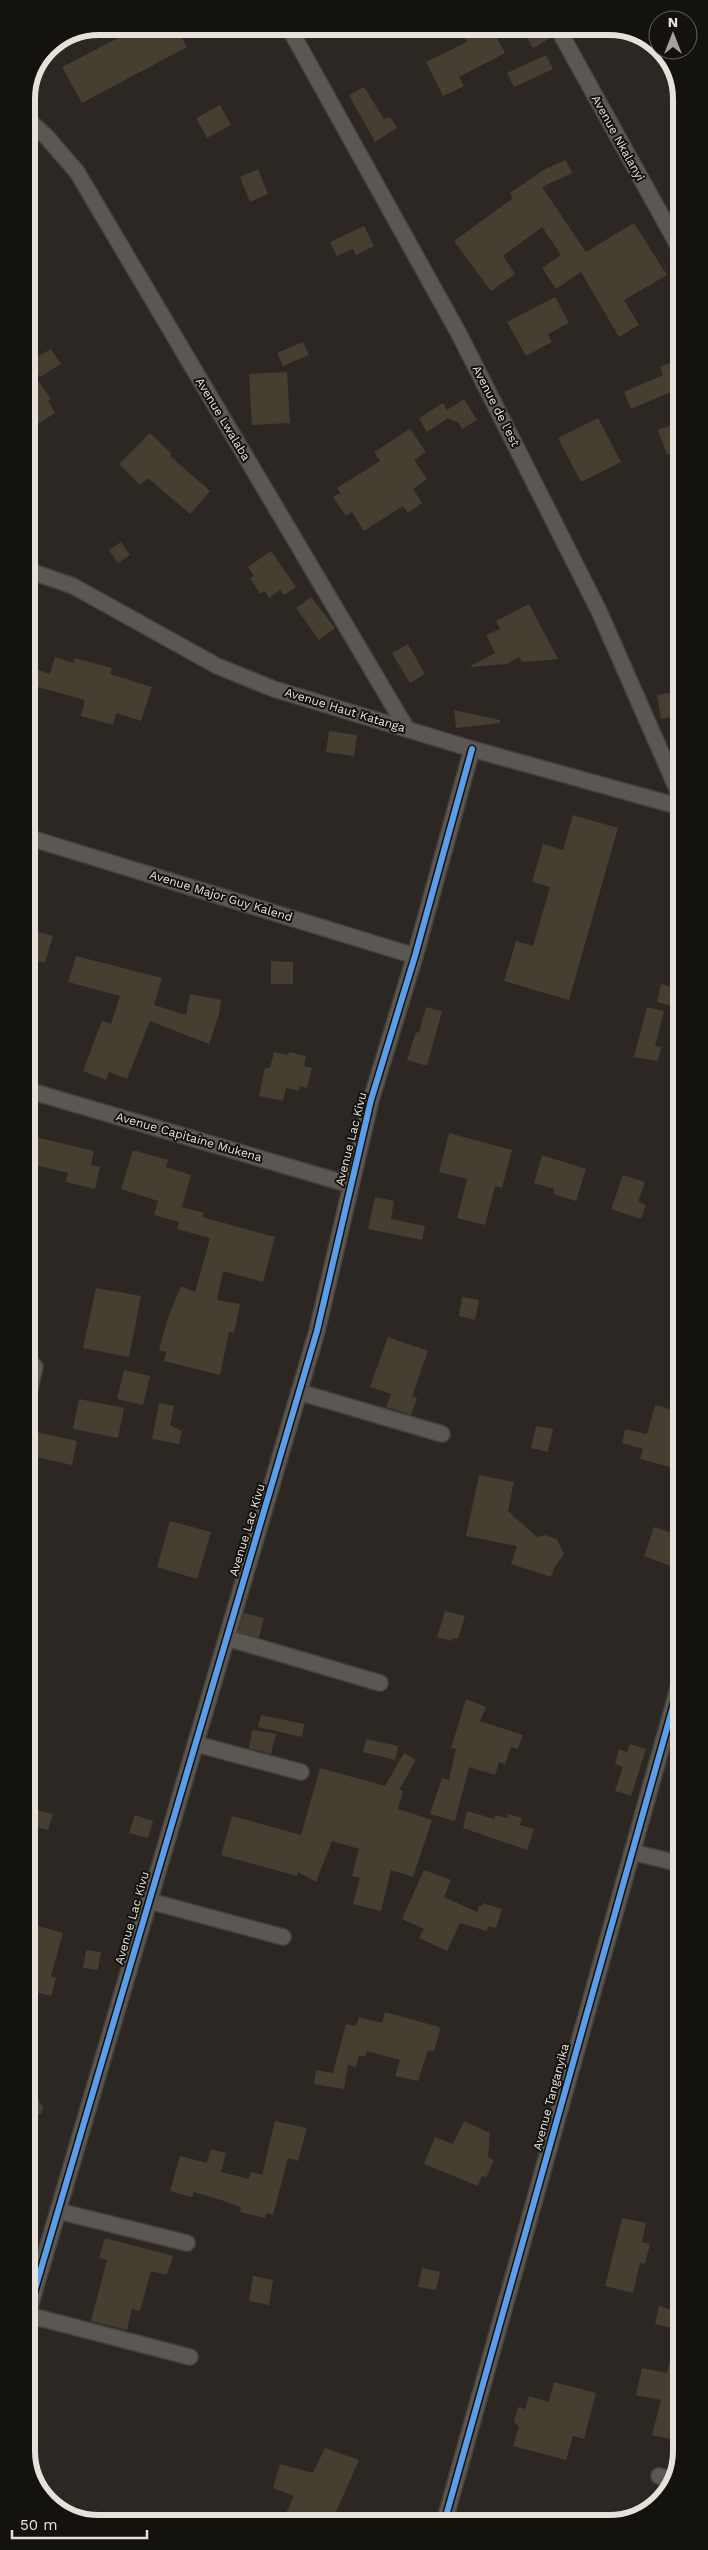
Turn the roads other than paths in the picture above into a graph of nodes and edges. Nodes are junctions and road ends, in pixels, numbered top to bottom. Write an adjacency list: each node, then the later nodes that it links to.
1 (293, 35): 8 (street, Avenue de l'est)
2 (561, 35): 4 (street, Avenue Nkalanyi)
3 (35, 126): 6 (street, Avenue Lwalaba)
4 (673, 236)
5 (35, 571): 6 (street, Avenue Haut Katanga)
6 (407, 729): 7 (street, Avenue Haut Katanga)
7 (472, 749): 9 (street, Avenue Haut Katanga); 11 (street, Avenue Lac Kivu)
8 (673, 780)
9 (673, 804)
10 (35, 839): 11 (street, Avenue Major Guy Kalend)
11 (415, 956): 13 (street, Avenue Lac Kivu)
12 (35, 1092): 13 (street, Avenue Capitaine Mukena)
13 (351, 1185): 14 (street, Avenue Lac Kivu)
14 (299, 1392): 15 (street); 16 (street, Avenue Lac Kivu)
15 (442, 1434)
16 (227, 1638): 17 (street); 19 (street, Avenue Lac Kivu)
17 (380, 1683)
18 (673, 1706): 21 (street, Avenue Tanganyika)
19 (196, 1744): 20 (street); 23 (street, Avenue Lac Kivu)
20 (301, 1772)
21 (632, 1852): 22 (street); 30 (street, Avenue Tanganyika)
22 (673, 1862)
23 (149, 1901): 24 (street); 25 (street, Avenue Lac Kivu)
24 (283, 1937)
25 (58, 2211): 26 (street); 27 (street, Avenue Lac Kivu)
26 (186, 2243)
27 (35, 2290)
28 (35, 2316): 29 (street)
29 (190, 2357)
30 (446, 2515)

